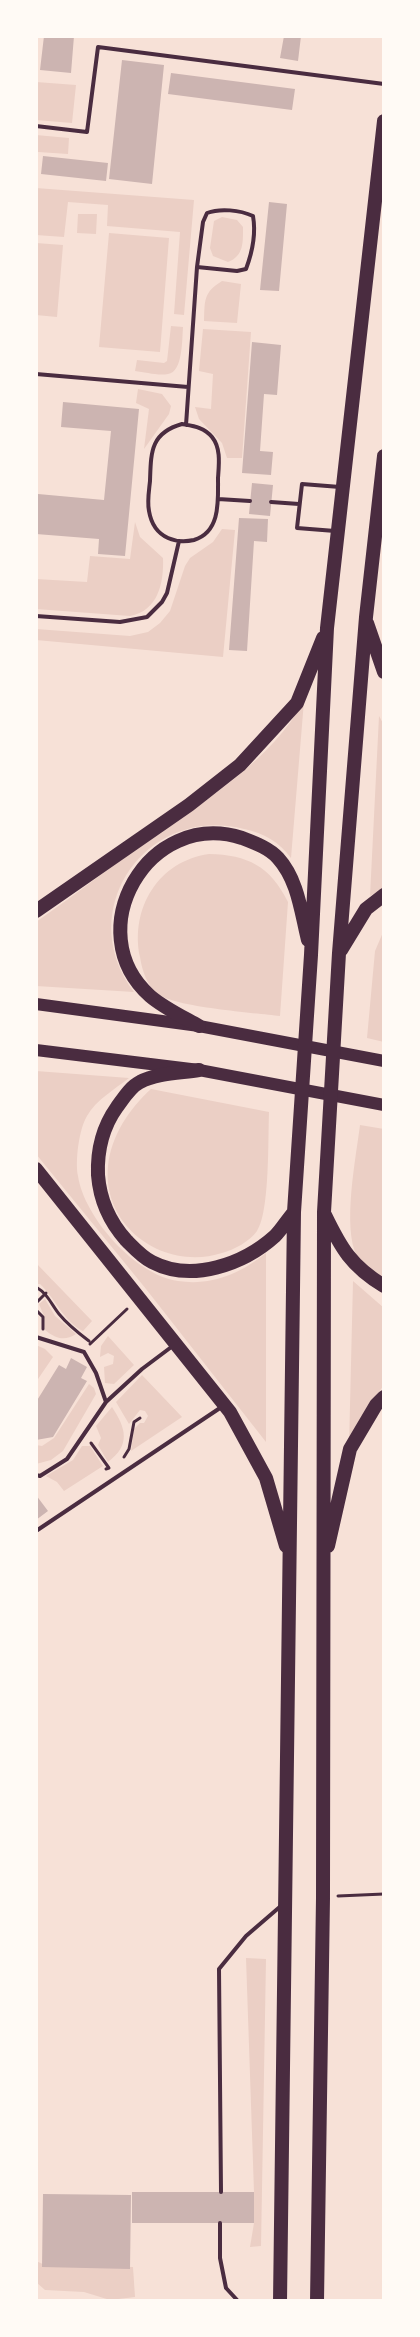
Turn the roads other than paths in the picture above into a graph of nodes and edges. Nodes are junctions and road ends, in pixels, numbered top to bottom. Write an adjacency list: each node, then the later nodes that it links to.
1 (384, 84): 3 (lane)
2 (384, 121): 10 (highway)
3 (36, 126)
4 (198, 268): 4 (lane); 6 (lane)
5 (36, 374): 6 (lane)
6 (188, 387): 7 (lane)
7 (186, 425): 11 (lane); 16 (lane)
8 (384, 456): 9 (highway)
9 (384, 461): 18 (highway)
10 (342, 487): 14 (lane); 15 (highway)
11 (218, 499): 12 (lane); 16 (lane)
12 (250, 501)
13 (271, 502): 14 (lane)
14 (299, 504): 15 (lane)
15 (337, 532): 19 (highway)
16 (179, 541): 17 (lane)
17 (36, 616)
18 (366, 617): 20 (highway); 23 (highway)
19 (327, 628): 22 (highway); 24 (highway)
20 (384, 672)
21 (384, 895): 23 (highway)
22 (36, 911)
23 (339, 953): 33 (highway)
24 (311, 955): 26 (highway); 32 (highway)
25 (36, 1004): 26 (main road)
26 (199, 1026): 28 (main road)
27 (36, 1050): 29 (main road)
28 (384, 1061)
29 (199, 1070): 30 (main road); 32 (highway)
30 (384, 1105)
31 (36, 1169): 36 (highway)
32 (294, 1212): 42 (highway)
33 (324, 1212): 34 (highway); 43 (highway)
34 (384, 1286)
35 (38, 1337): 38 (lane)
36 (176, 1343): 38 (lane); 39 (highway)
37 (384, 1397): 43 (highway)
38 (106, 1402): 40 (lane)
39 (225, 1405): 41 (lane); 42 (highway)
40 (36, 1475)
41 (36, 1531)
42 (290, 1560): 44 (highway)
43 (322, 1571): 49 (highway)
44 (284, 1904): 45 (lane); 48 (highway)
45 (220, 2192)
46 (220, 2223): 47 (lane)
47 (238, 2301)
48 (280, 2301)
49 (316, 2301)

